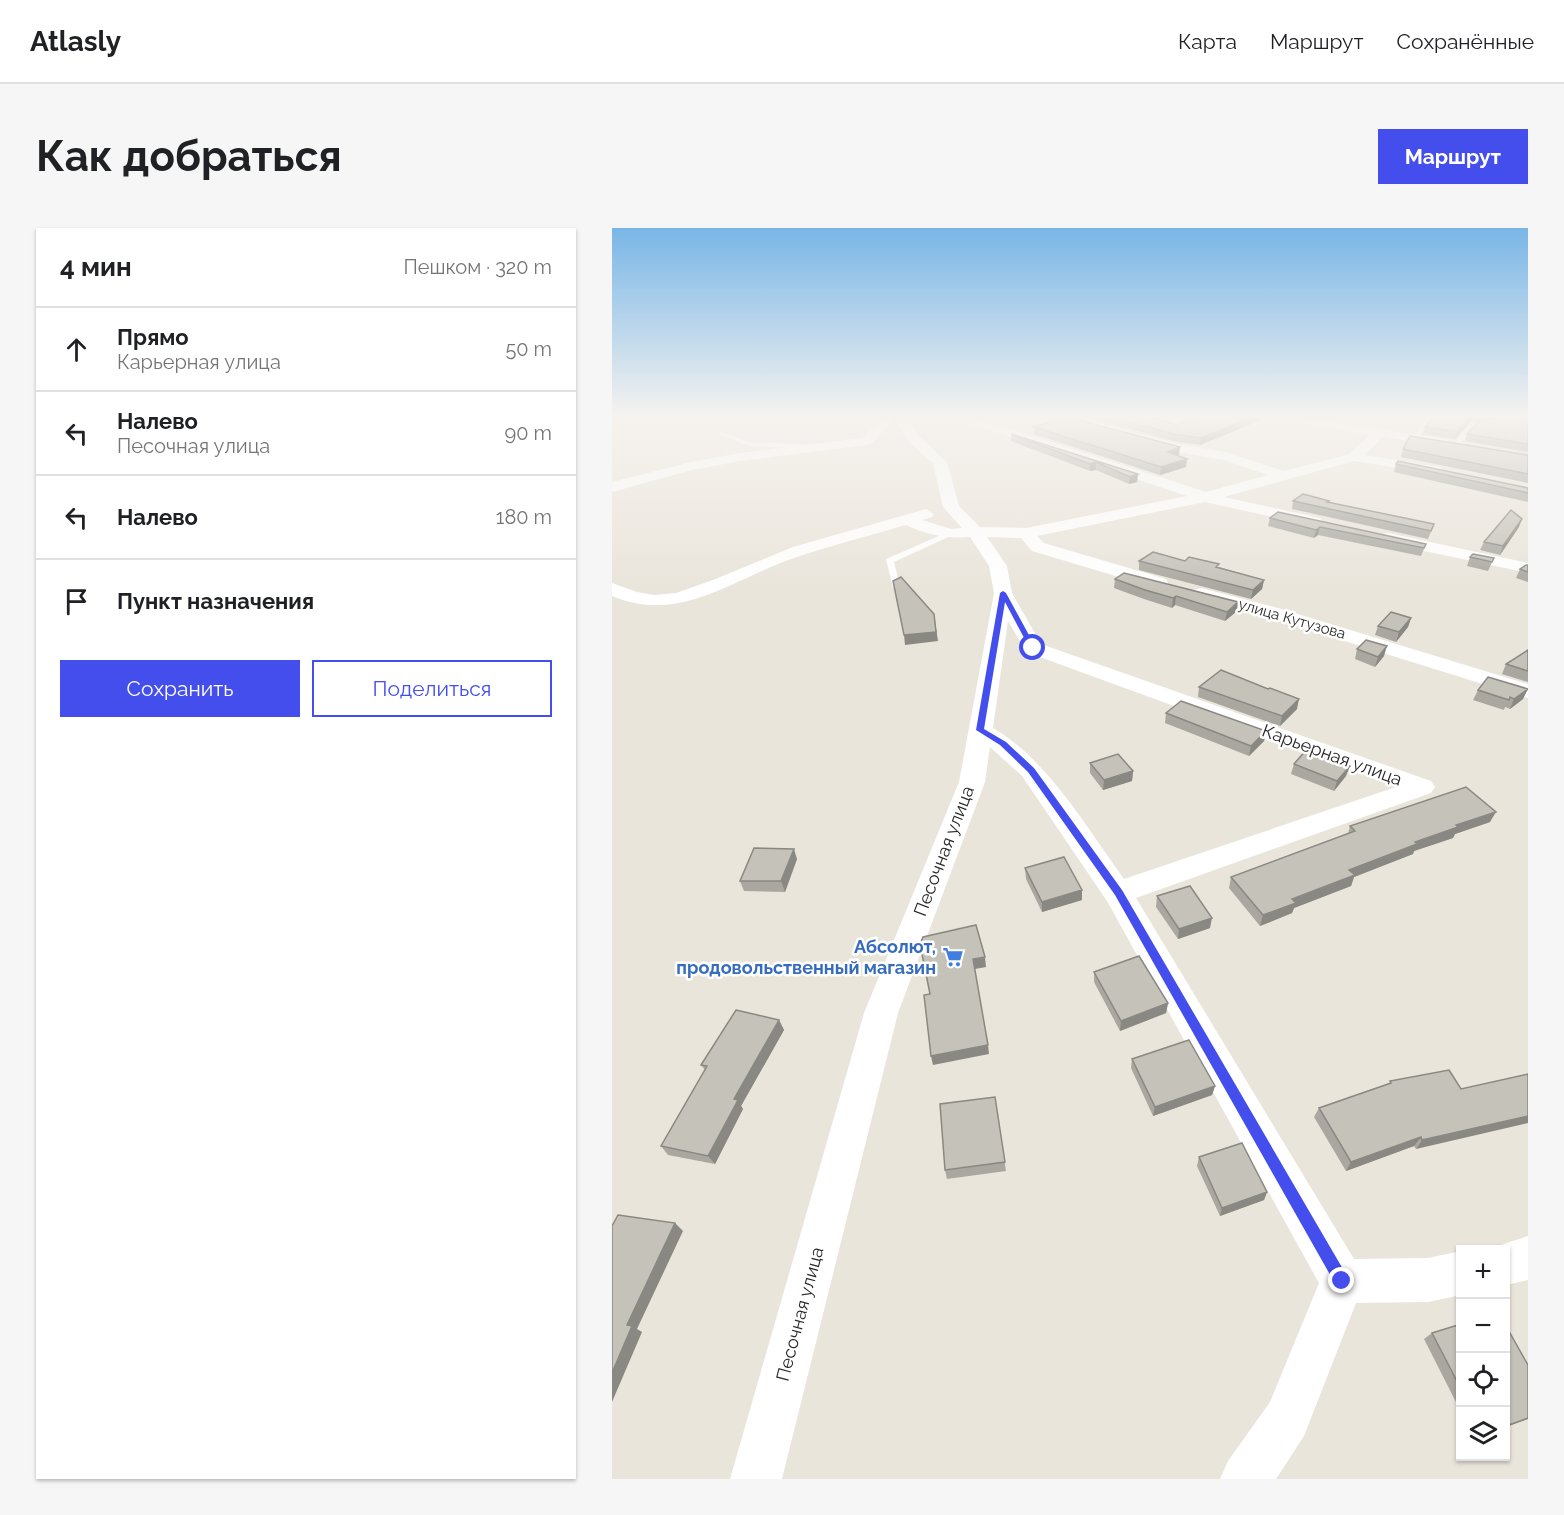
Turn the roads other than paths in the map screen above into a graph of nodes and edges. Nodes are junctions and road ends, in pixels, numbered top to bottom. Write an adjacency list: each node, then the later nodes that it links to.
1 (659, 474): 7 (street)
2 (944, 474): 10 (street, Песочная улица)
3 (1136, 474): 8 (street)
4 (1279, 474): 6 (street)
5 (1290, 474): 6 (street)
6 (1284, 476): 8 (street)
7 (612, 487)
8 (1204, 497): 11 (street); 12 (street)
9 (908, 520): 10 (street); 10 (street); 16 (street)
10 (959, 524): 12 (street); 15 (lane); 17 (street, Песочная улица)
11 (1326, 524)
12 (1026, 534): 18 (street, улица Кутузова)
13 (1370, 534): 14 (street)
14 (1528, 568)
15 (896, 586)
16 (612, 589)
17 (1003, 593): 19 (street, Песочная улица); 20 (street, Карьерная улица)
18 (1528, 691)
19 (980, 730): 20 (street); 25 (street, Песочная улица)
20 (1118, 893): 24 (street)
21 (1528, 1258): 22 (street)
22 (1510, 1262)
23 (1456, 1274): 24 (street)
24 (1342, 1281): 26 (street)
25 (762, 1477)
26 (1246, 1479)

